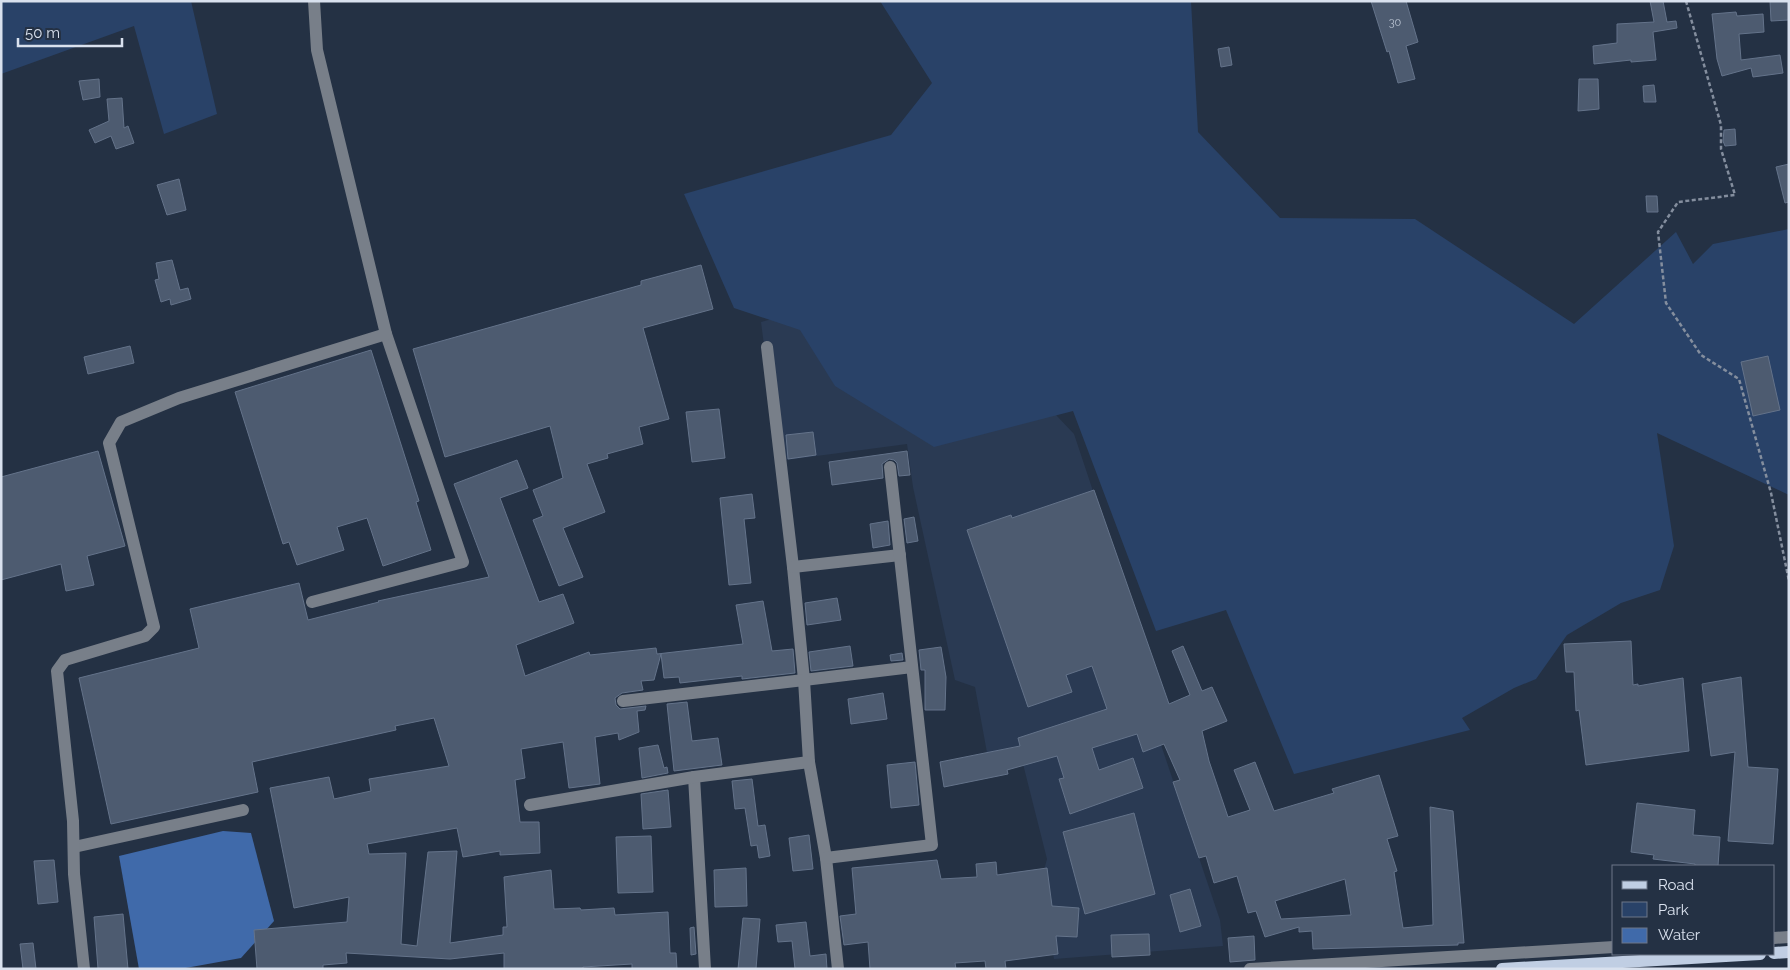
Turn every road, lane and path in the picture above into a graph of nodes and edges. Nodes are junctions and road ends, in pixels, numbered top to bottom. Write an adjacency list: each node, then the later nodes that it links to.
1 (314, 1): 3 (street)
2 (1686, 1): 8 (path)
3 (386, 334): 9 (street); 17 (street)
4 (767, 347): 7 (street)
5 (890, 467): 6 (street)
6 (900, 555): 7 (street); 10 (street)
7 (793, 567): 11 (street)
8 (1789, 581)
9 (312, 602)
10 (912, 667): 11 (street); 18 (street)
11 (804, 680): 12 (street); 13 (street)
12 (623, 701)
13 (809, 762): 14 (street); 18 (street)
14 (694, 777): 15 (street); 26 (street)
15 (530, 805)
16 (243, 810): 17 (street)
17 (74, 847): 25 (street)
18 (826, 858): 27 (street)
19 (1789, 937): 20 (street)
20 (1775, 938)
21 (1612, 948): 28 (street)
22 (1789, 952): 23 (main road)
23 (1775, 953)
24 (1743, 955): 29 (main road)
25 (84, 969)
26 (705, 969)
27 (838, 969)
28 (1250, 969)
29 (1502, 969)

